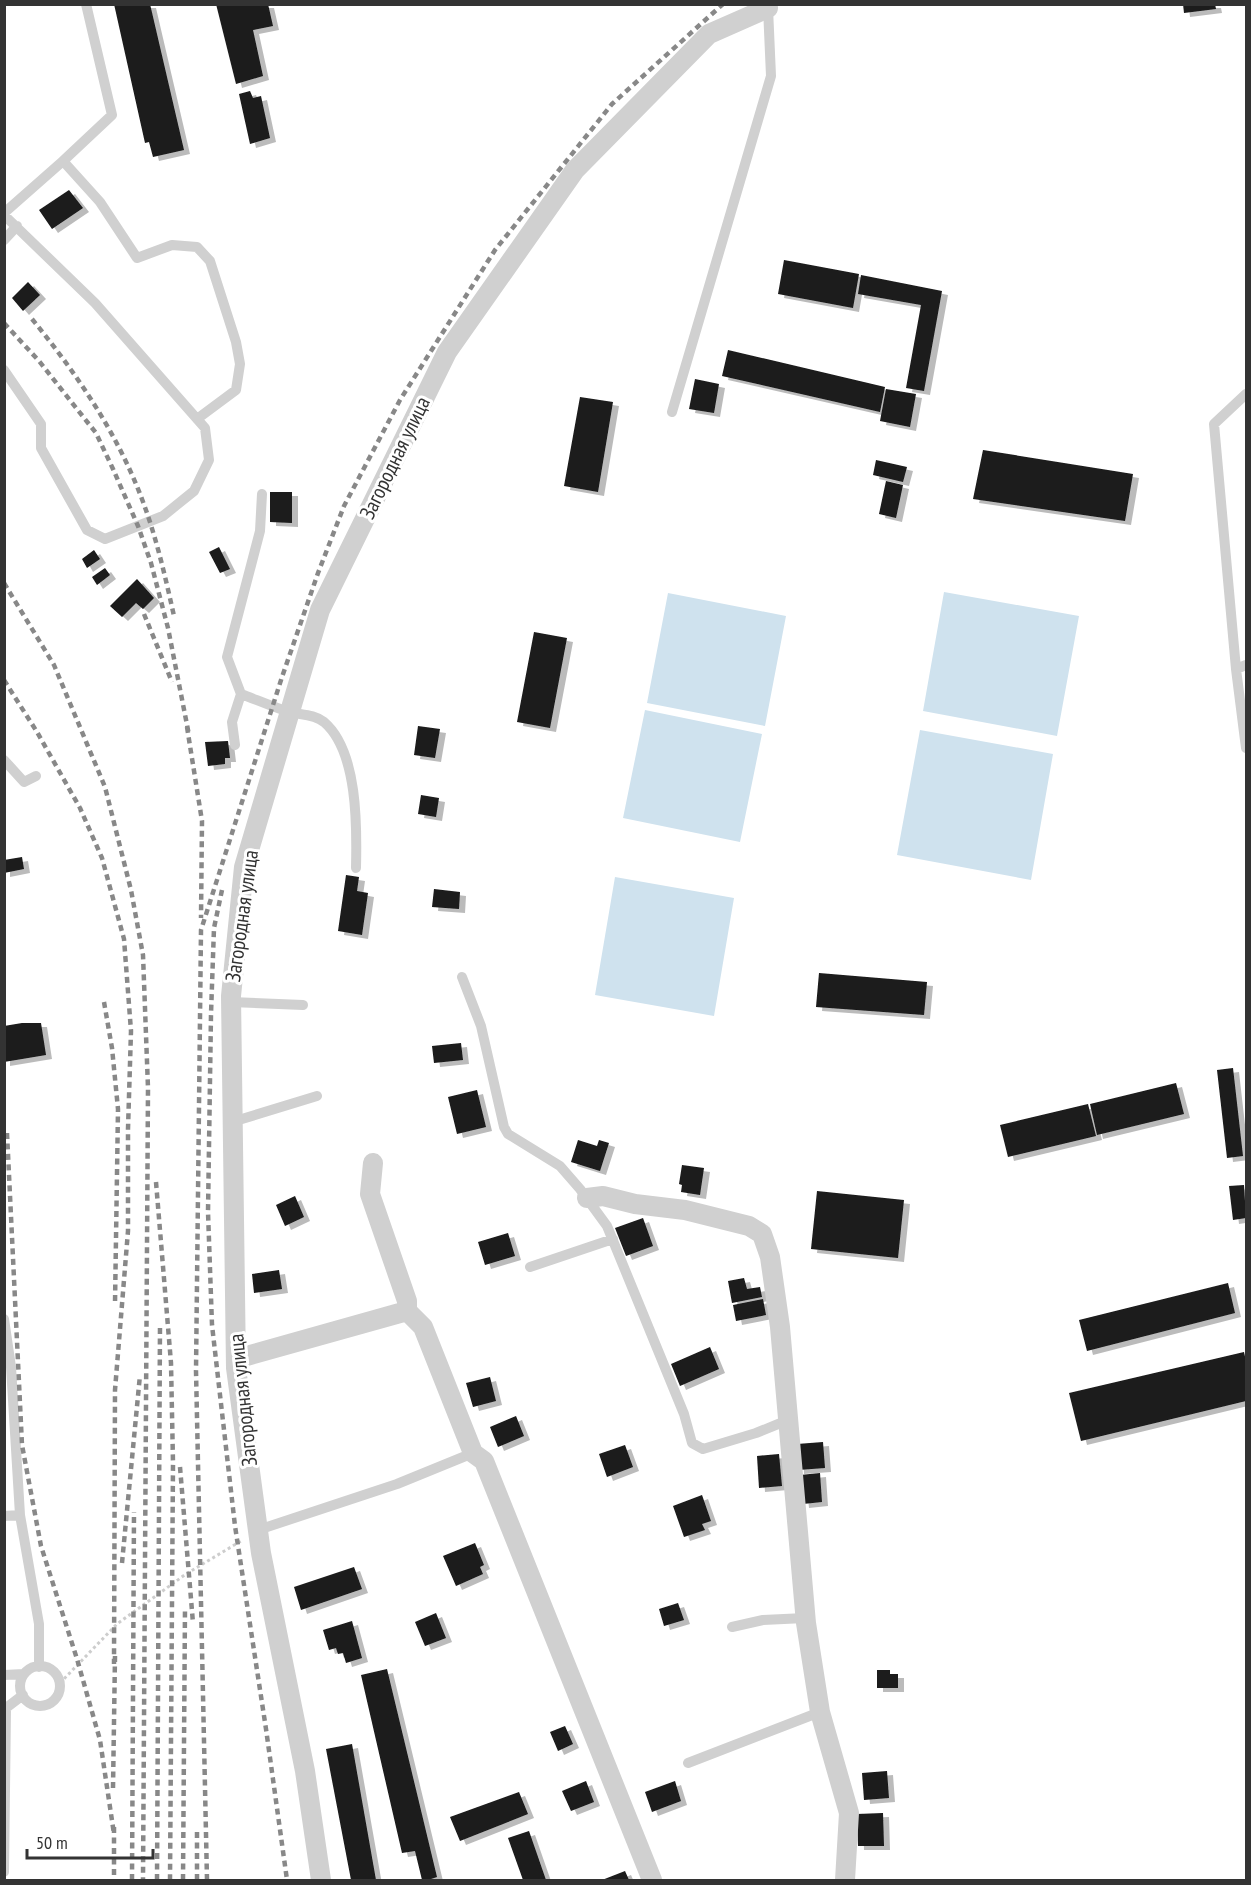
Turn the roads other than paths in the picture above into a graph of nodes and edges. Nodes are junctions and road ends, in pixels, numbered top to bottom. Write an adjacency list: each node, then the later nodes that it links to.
1 (86, 4): 3 (lane)
2 (769, 6): 9 (lane); 14 (street, Загородная улица)
3 (63, 161): 4 (lane); 10 (lane)
4 (4, 214): 5 (lane)
5 (17, 226): 6 (lane); 10 (lane)
6 (4, 240)
7 (4, 370): 10 (lane)
8 (1246, 394): 12 (lane)
9 (672, 412)
10 (197, 418)
11 (262, 494): 13 (lane)
12 (1241, 667): 16 (lane)
13 (241, 694): 14 (lane); 15 (lane)
14 (290, 712): 19 (lane); 21 (street, Загородная улица)
15 (235, 745)
16 (1246, 748)
17 (4, 760): 18 (lane)
18 (36, 776)
19 (356, 868)
20 (462, 977): 26 (lane)
21 (231, 1002): 22 (lane); 24 (street, Загородная улица)
22 (303, 1005)
23 (317, 1096): 24 (lane)
24 (232, 1122): 31 (street, Загородная улица)
25 (373, 1163): 29 (street)
26 (587, 1198): 27 (lane); 32 (street)
27 (613, 1239): 28 (lane); 32 (lane)
28 (530, 1267)
29 (407, 1311): 31 (street); 33 (street)
30 (4, 1319): 34 (lane)
31 (236, 1359): 36 (street, Загородная улица)
32 (788, 1420): 37 (street)
33 (473, 1453): 36 (lane); 47 (street)
34 (20, 1515): 35 (lane); 39 (lane)
35 (4, 1516)
36 (258, 1530): 46 (street, Загородная улица)
37 (805, 1618): 38 (lane); 43 (street)
38 (732, 1628)
39 (39, 1667): 40 (lane); 42 (lane)
40 (24, 1674): 41 (lane); 42 (lane)
41 (4, 1675)
42 (23, 1695): 45 (lane)
43 (820, 1712): 44 (lane); 48 (street)
44 (688, 1763)
45 (4, 1872)
46 (321, 1881)
47 (652, 1881)
48 (845, 1881)

